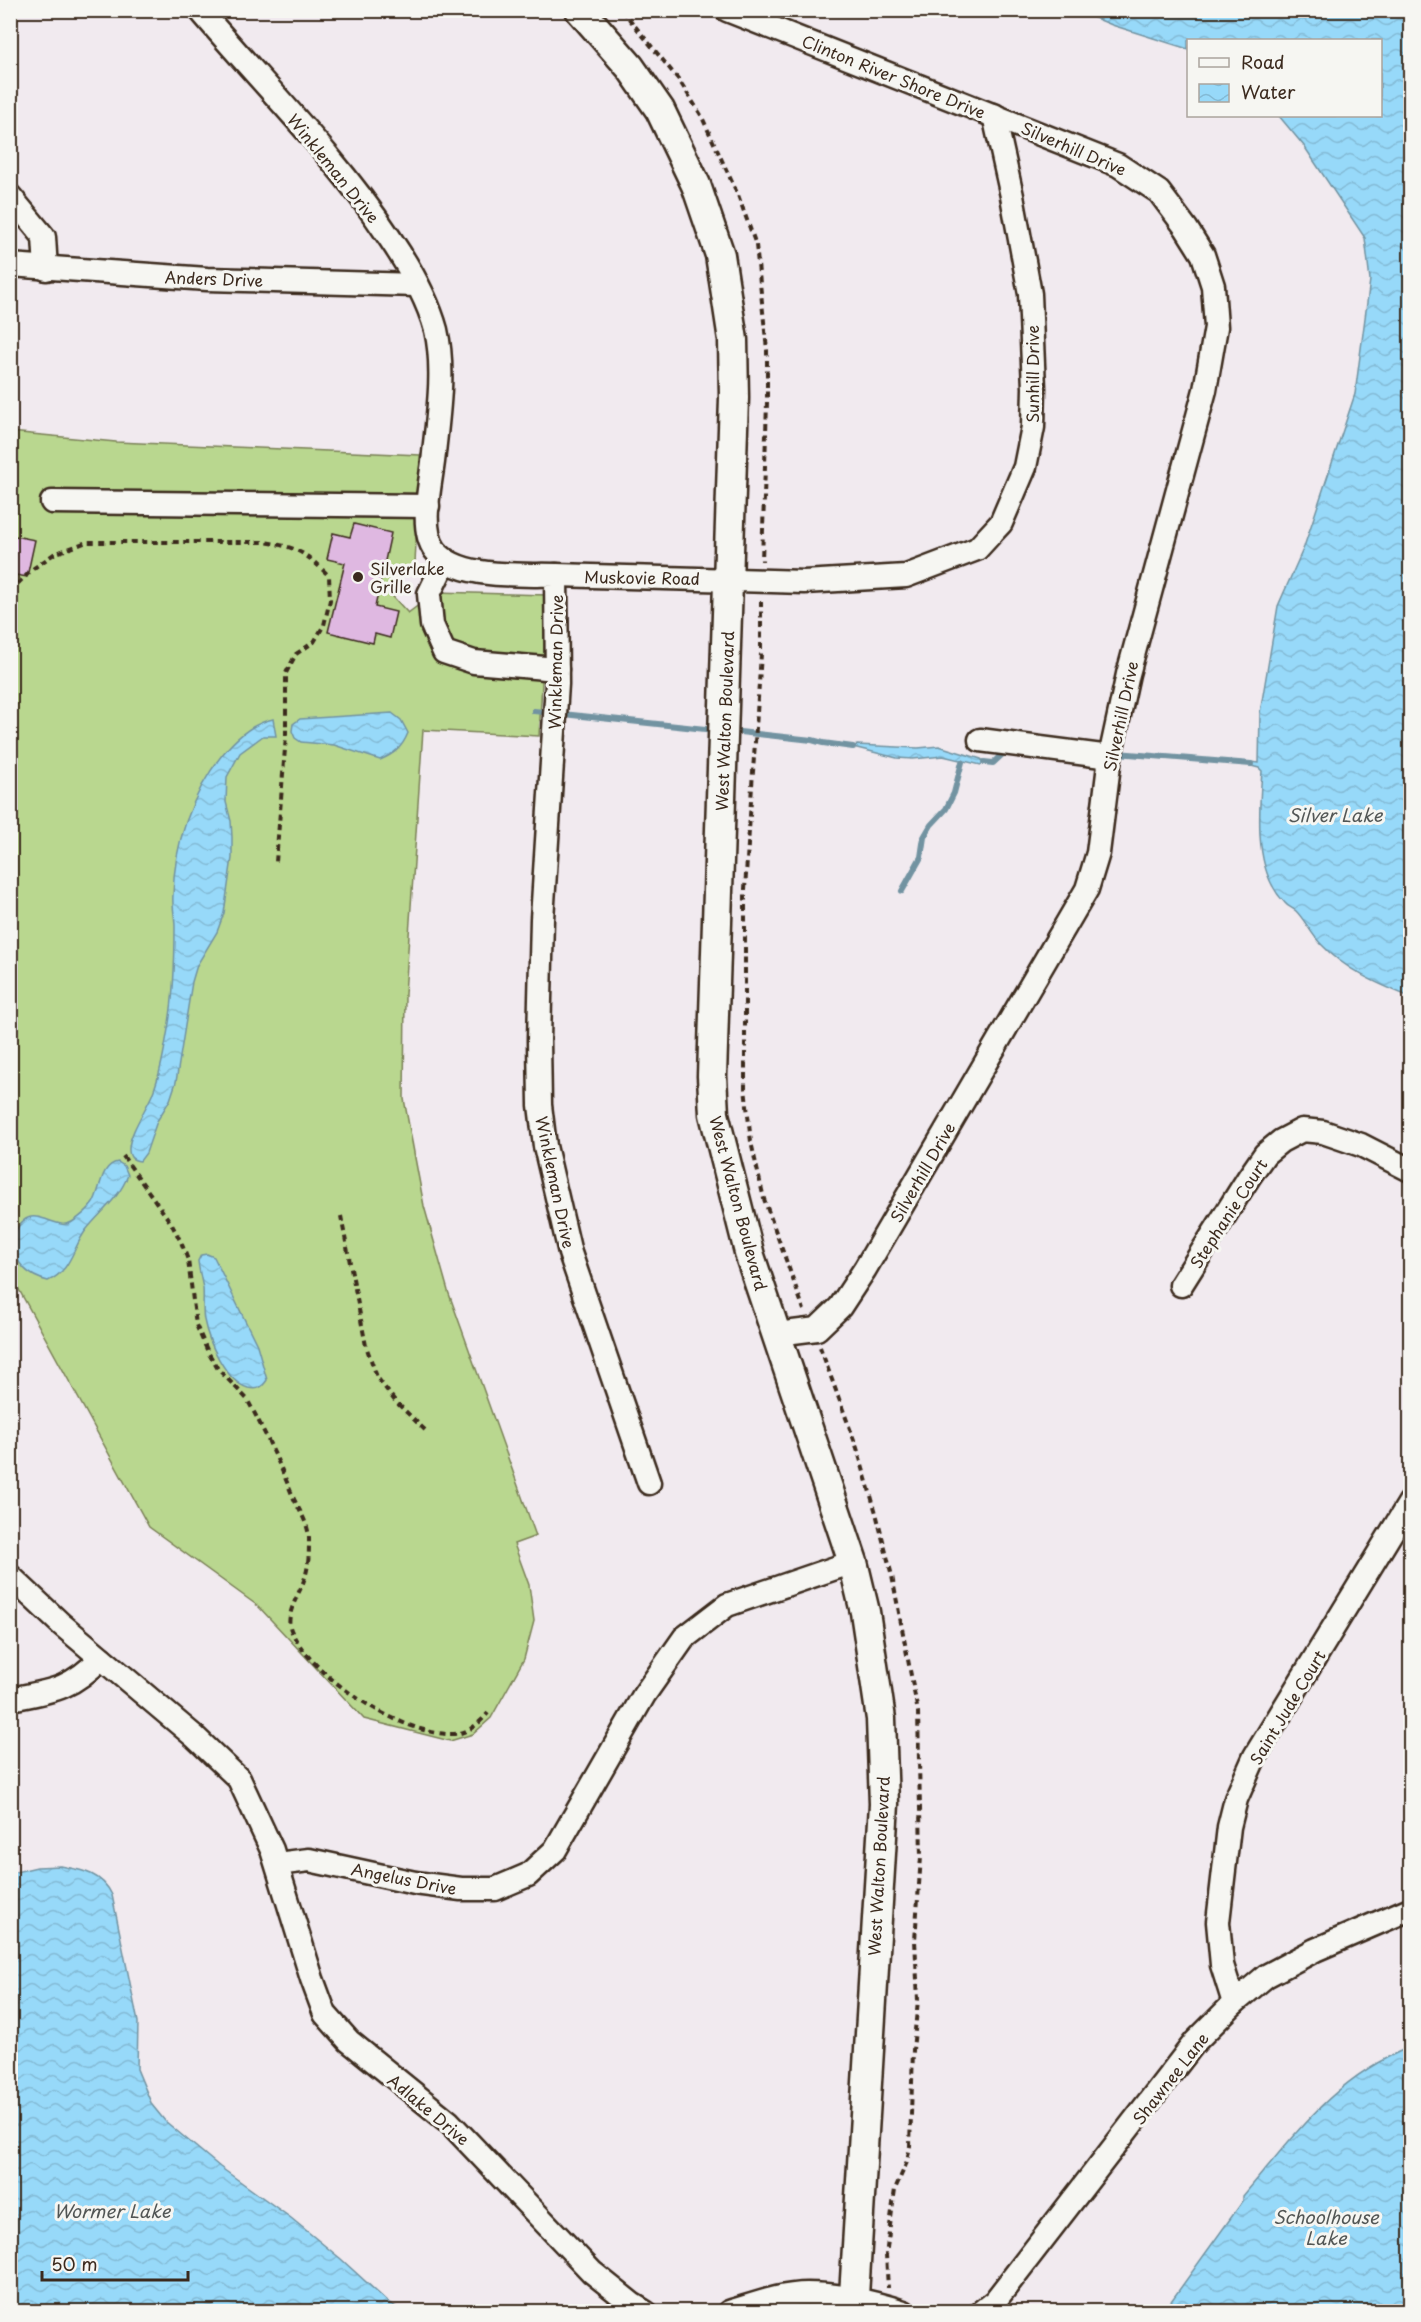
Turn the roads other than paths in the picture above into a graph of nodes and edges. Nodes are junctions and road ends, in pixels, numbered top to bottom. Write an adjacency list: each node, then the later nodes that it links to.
1 (200, 10): 8 (street, Winkleman Drive)
2 (580, 10): 13 (main road, West Walton Boulevard)
3 (727, 10): 4 (street, Clinton River Shore Drive)
4 (994, 115): 13 (street, Sunhill Drive); 16 (street, Silverhill Drive)
5 (10, 196): 7 (street)
6 (10, 266): 7 (street, Anders Drive)
7 (46, 269): 8 (street, Anders Drive)
8 (417, 285): 10 (street, Winkleman Drive)
9 (52, 502): 10 (street)
10 (428, 506): 11 (street, Winkleman Drive)
11 (445, 561): 12 (street, Winkleman Drive); 14 (street)
12 (556, 575): 13 (street, Muskovie Road); 14 (street, Winkleman Drive)
13 (728, 579): 19 (main road, West Walton Boulevard)
14 (557, 669): 20 (street, Winkleman Drive)
15 (981, 740): 16 (street)
16 (1110, 758): 19 (street, Silverhill Drive)
17 (1410, 1170): 18 (street, Stephanie Court)
18 (1181, 1285)
19 (777, 1334): 22 (main road, West Walton Boulevard)
20 (649, 1483)
21 (1410, 1502): 28 (street, Saint Jude Court)
22 (853, 1562): 26 (street, Angelus Drive); 29 (main road, West Walton Boulevard)
23 (10, 1576): 24 (street)
24 (100, 1658): 25 (street); 26 (street)
25 (10, 1699)
26 (277, 1864): 31 (street, Adlake Drive)
27 (1410, 1909): 28 (street, Shawnee Lane)
28 (1234, 2003): 33 (street, Shawnee Lane)
29 (853, 2305): 30 (street); 32 (street)
30 (894, 2309)
31 (645, 2312)
32 (729, 2312)
33 (981, 2312)

